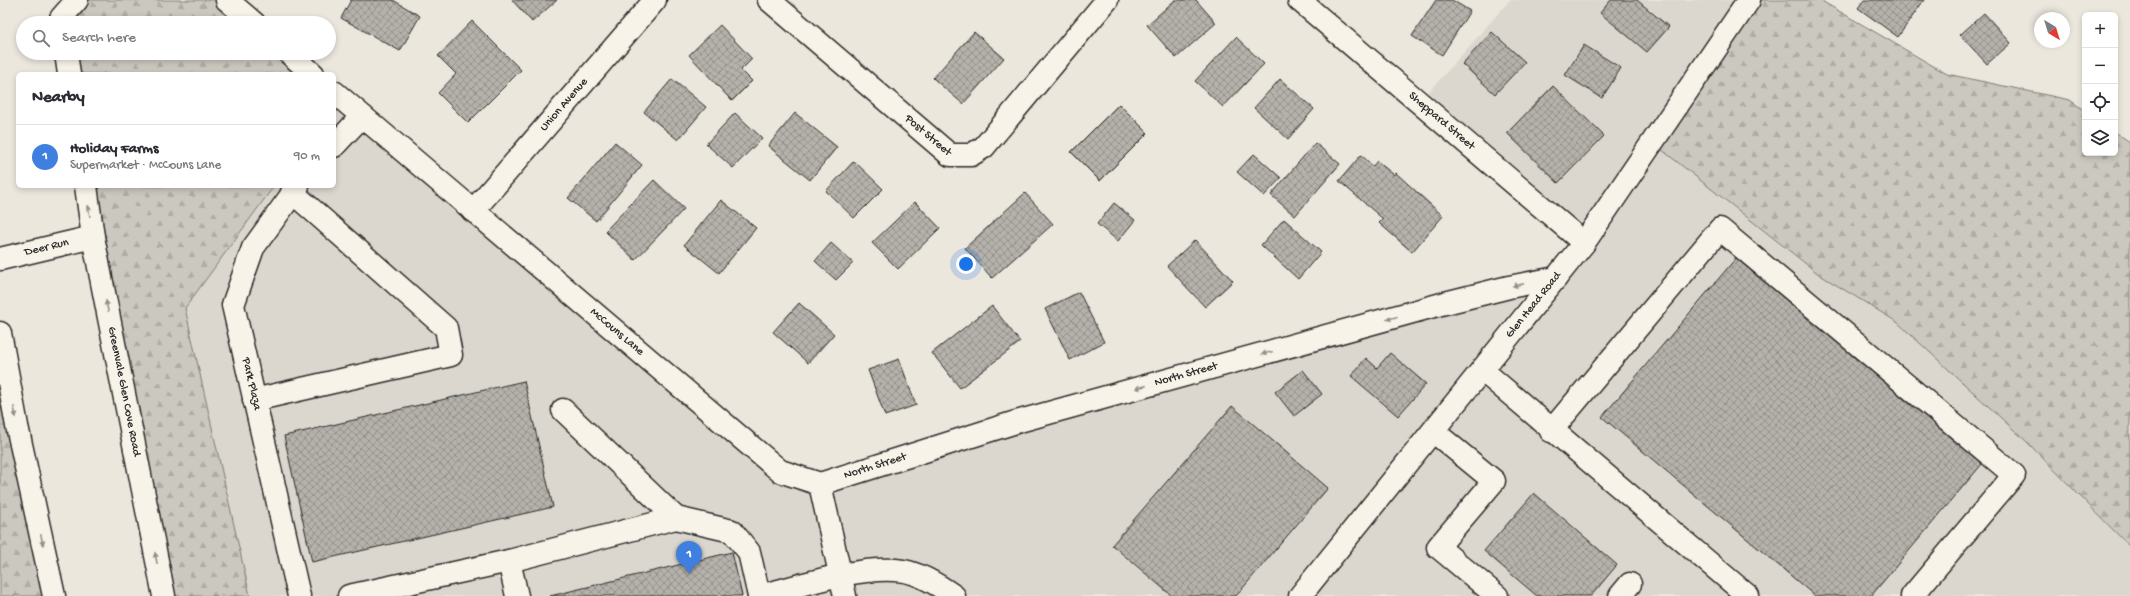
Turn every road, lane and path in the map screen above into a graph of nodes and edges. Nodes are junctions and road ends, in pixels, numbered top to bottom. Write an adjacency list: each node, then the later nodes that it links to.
1 (77, 0): 8 (street)
2 (227, 0): 9 (street)
3 (655, 0): 19 (street, Union Avenue)
4 (769, 0): 5 (street, Post Street)
5 (1107, 0)
6 (1299, 0): 21 (street, Sheppard Street)
7 (1749, 0): 21 (street, Glen Head Road)
8 (61, 14)
9 (246, 16)
10 (67, 60): 12 (street)
11 (297, 60): 13 (street)
12 (69, 72)
13 (311, 72)
14 (336, 94): 15 (street, McCouns Lane)
15 (362, 116): 16 (street); 19 (street, McCouns Lane)
16 (336, 144)
17 (86, 188): 20 (street, Greenvale Glen Cove Road, one-way to 17)
18 (295, 189): 26 (street, Park Plaza); 26 (street)
19 (473, 211): 30 (street, McCouns Lane)
20 (93, 237): 22 (street, Deer Run); 35 (street, Greenvale Glen Cove Road, one-way to 20)
21 (1584, 243): 23 (street, Glen Head Road)
22 (0, 259)
23 (1556, 278): 25 (street, Glen Head Road); 30 (street, North Street, one-way to 30)
24 (0, 333): 34 (street, one-way to 34)
25 (1482, 370): 28 (street); 29 (street, Glen Head Road)
26 (254, 400): 36 (street, Park Plaza)
27 (563, 410): 31 (street)
28 (1551, 430): 43 (street); 44 (street)
29 (1433, 431): 41 (street, Glen Head Road); 42 (street)
30 (820, 484): 33 (street)
31 (676, 518): 32 (street); 39 (street)
32 (509, 561): 37 (street); 38 (street)
33 (842, 586): 39 (street); 40 (street)
34 (54, 596)
35 (164, 596)
36 (299, 596)
37 (349, 596)
38 (517, 596)
39 (759, 596)
40 (954, 596)
41 (1300, 596)
42 (1497, 596)
43 (1748, 596)
44 (1912, 596)

